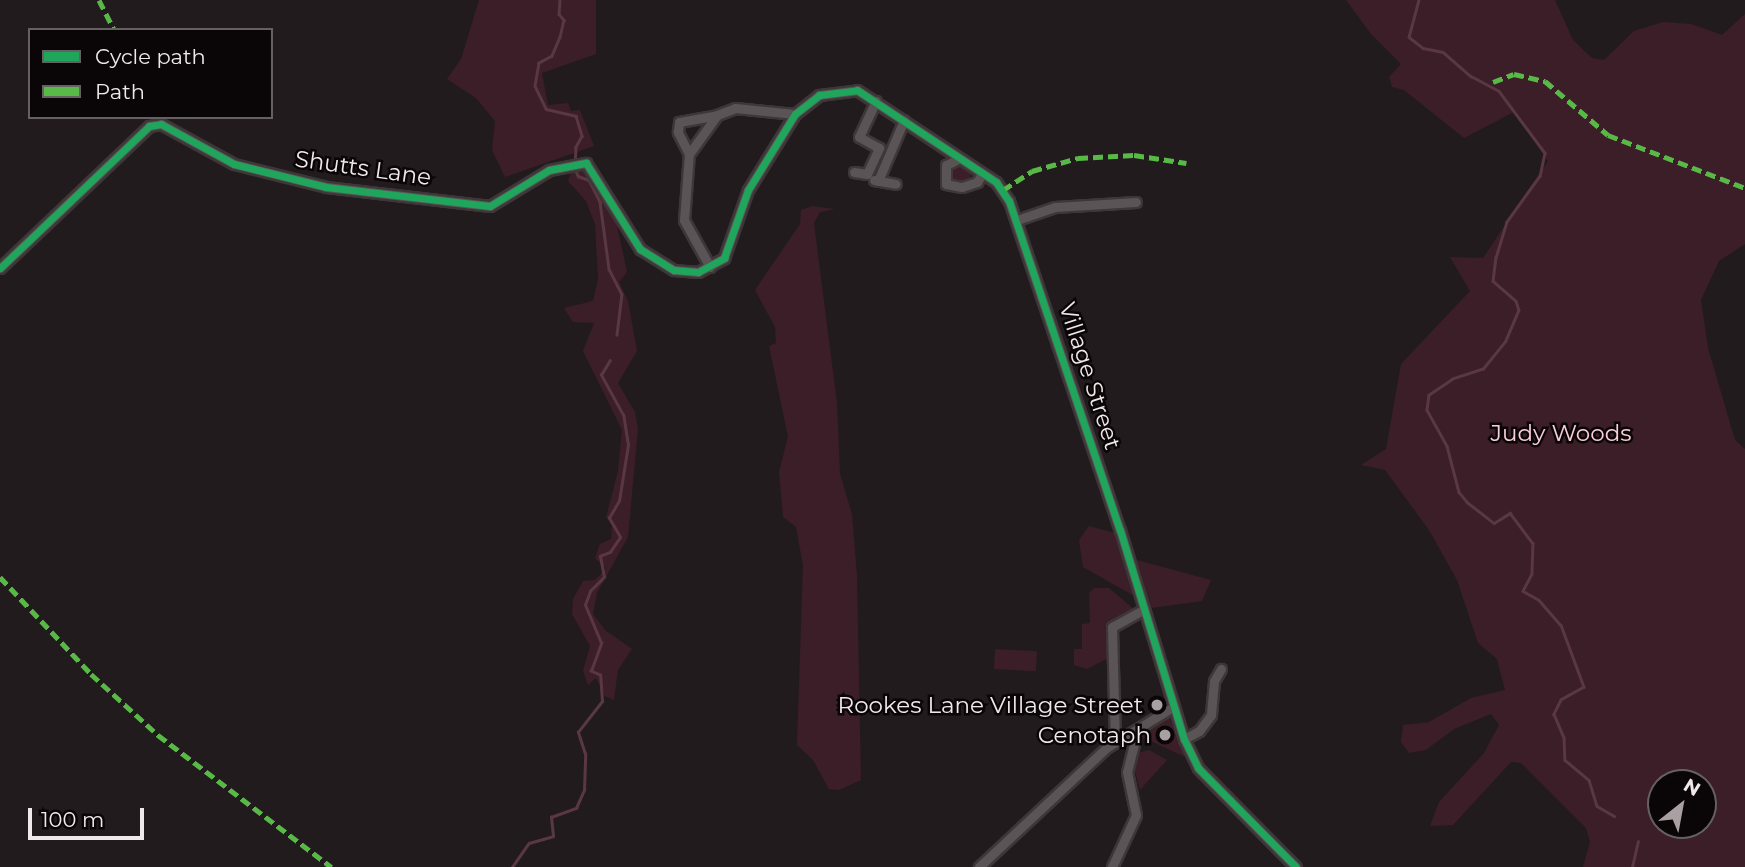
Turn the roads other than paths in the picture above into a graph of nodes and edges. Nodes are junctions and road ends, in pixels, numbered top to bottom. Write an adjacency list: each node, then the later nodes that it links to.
1 (877, 101): 2 (street, Village Street); 4 (street, Village Street); 7 (street)
2 (795, 114): 3 (street); 12 (street)
3 (718, 115): 5 (street); 5 (street)
4 (904, 120): 6 (street, Village Street); 9 (street)
5 (690, 154): 12 (street)
6 (958, 159): 8 (street, Village Street); 8 (street)
7 (853, 172)
8 (982, 174): 11 (street, Village Street)
9 (896, 184)
10 (1136, 202): 11 (street)
11 (1017, 220): 14 (street, Village Street)
12 (710, 267): 13 (street, Shutts Lane)
13 (0, 268)
14 (1144, 609): 16 (street, Village Street); 19 (street)
15 (1221, 669): 18 (street)
16 (1173, 707): 17 (street); 18 (street, Village Street)
17 (1129, 736): 19 (street); 21 (street)
18 (1184, 739): 22 (street, Village Street)
19 (1115, 742): 20 (street)
20 (979, 867)
21 (1112, 867)
22 (1296, 867)

